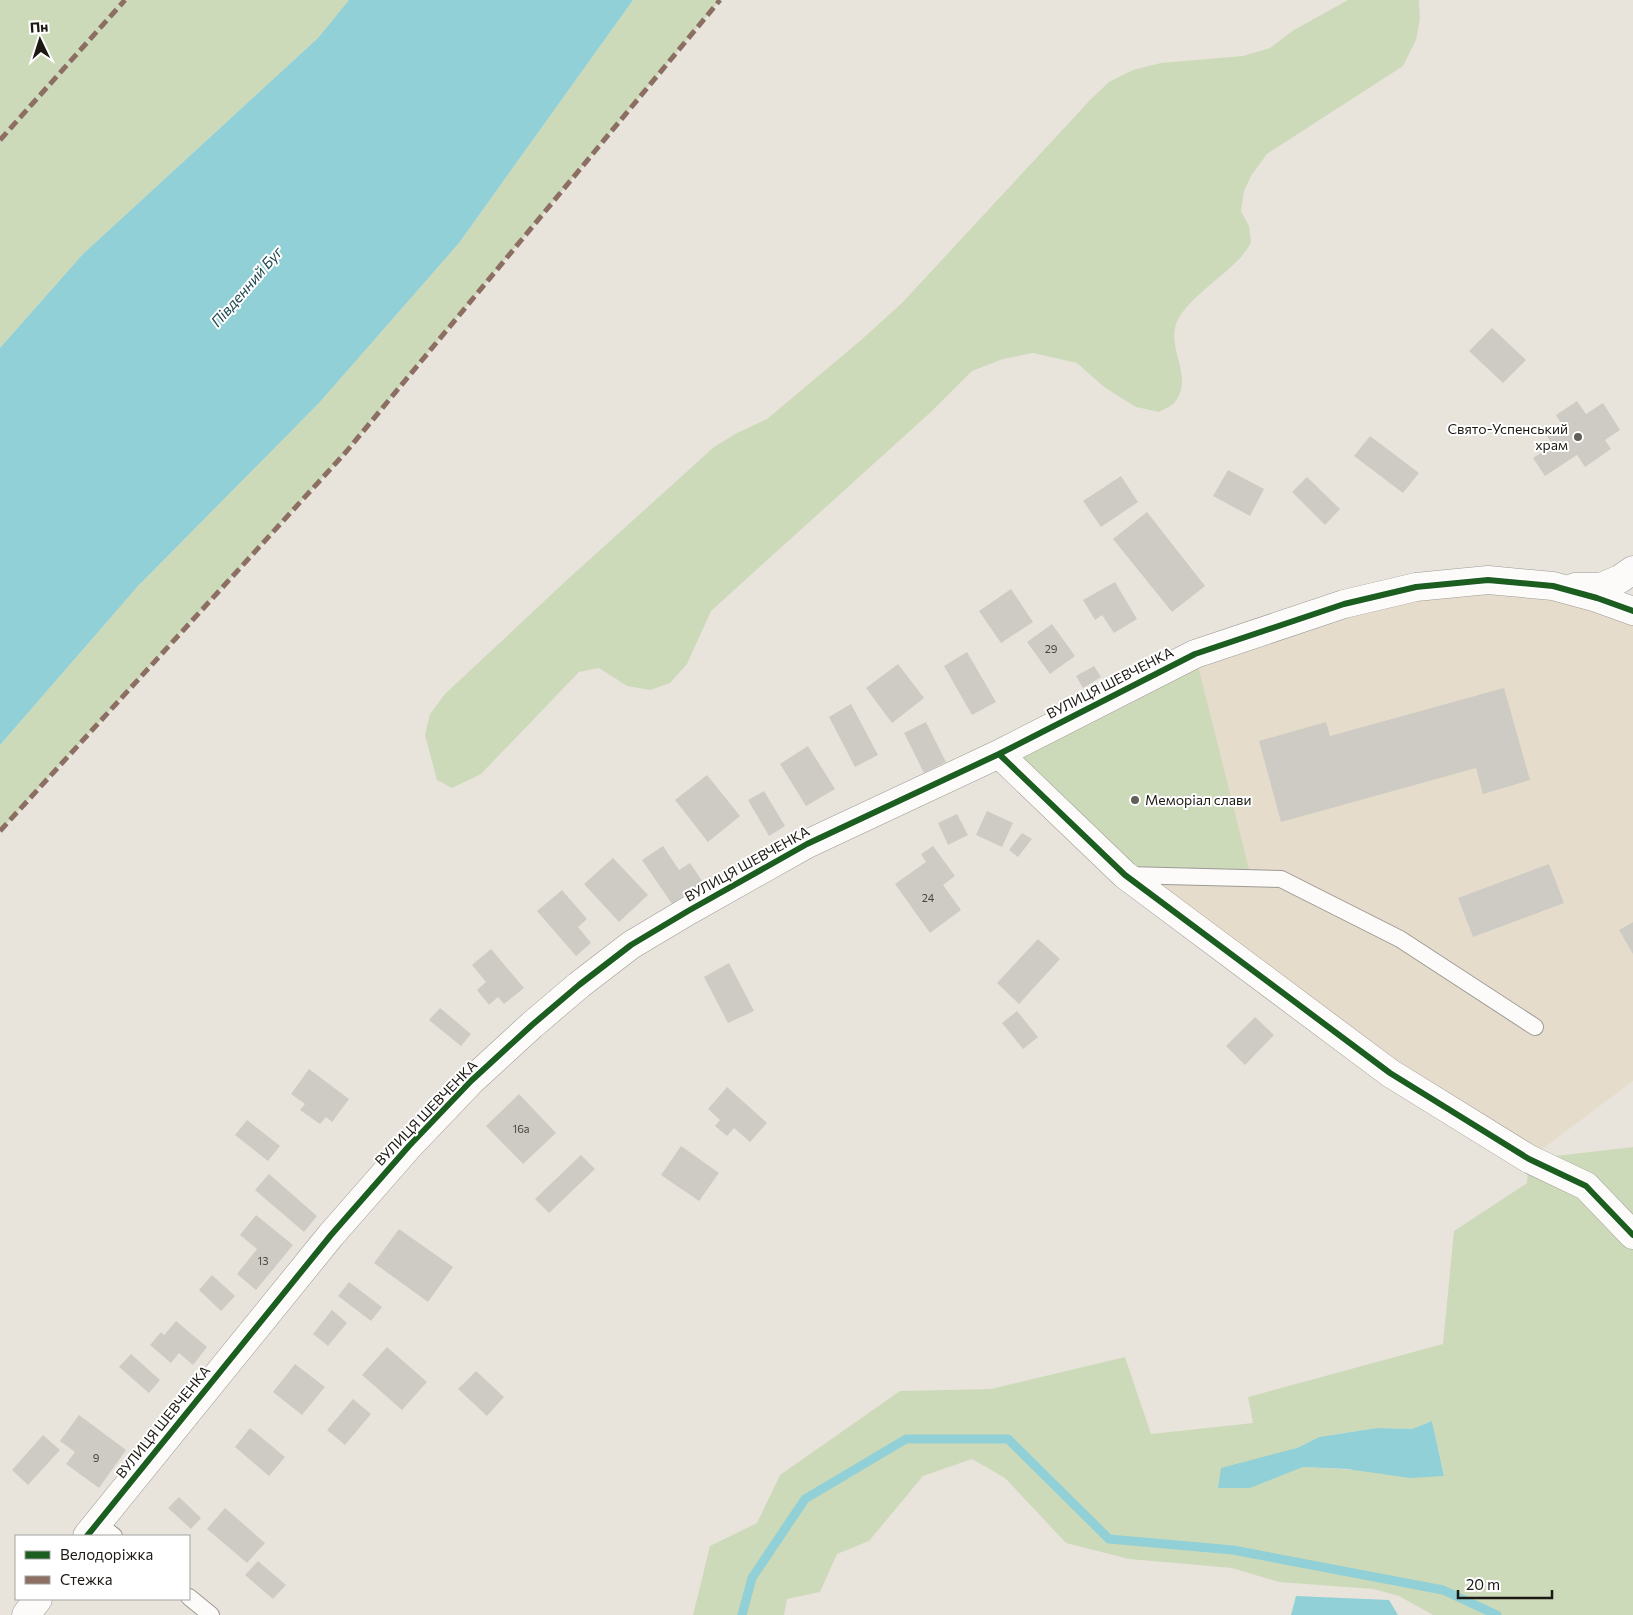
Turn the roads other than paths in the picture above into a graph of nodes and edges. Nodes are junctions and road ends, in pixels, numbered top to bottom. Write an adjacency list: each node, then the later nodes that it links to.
1 (1633, 570): 2 (street)
2 (1553, 586): 3 (street, ВУЛИЦЯ ШЕВЧЕНКА); 4 (street, ВУЛИЦЯ ШЕВЧЕНКА)
3 (1633, 611)
4 (999, 754): 5 (street); 8 (street, ВУЛИЦЯ ШЕВЧЕНКА)
5 (1125, 875): 6 (lane); 7 (street)
6 (1534, 1027)
7 (1633, 1235)
8 (99, 1532)
9 (190, 1598): 12 (lane)
10 (37, 1600): 11 (street)
11 (26, 1615)
12 (210, 1615)

